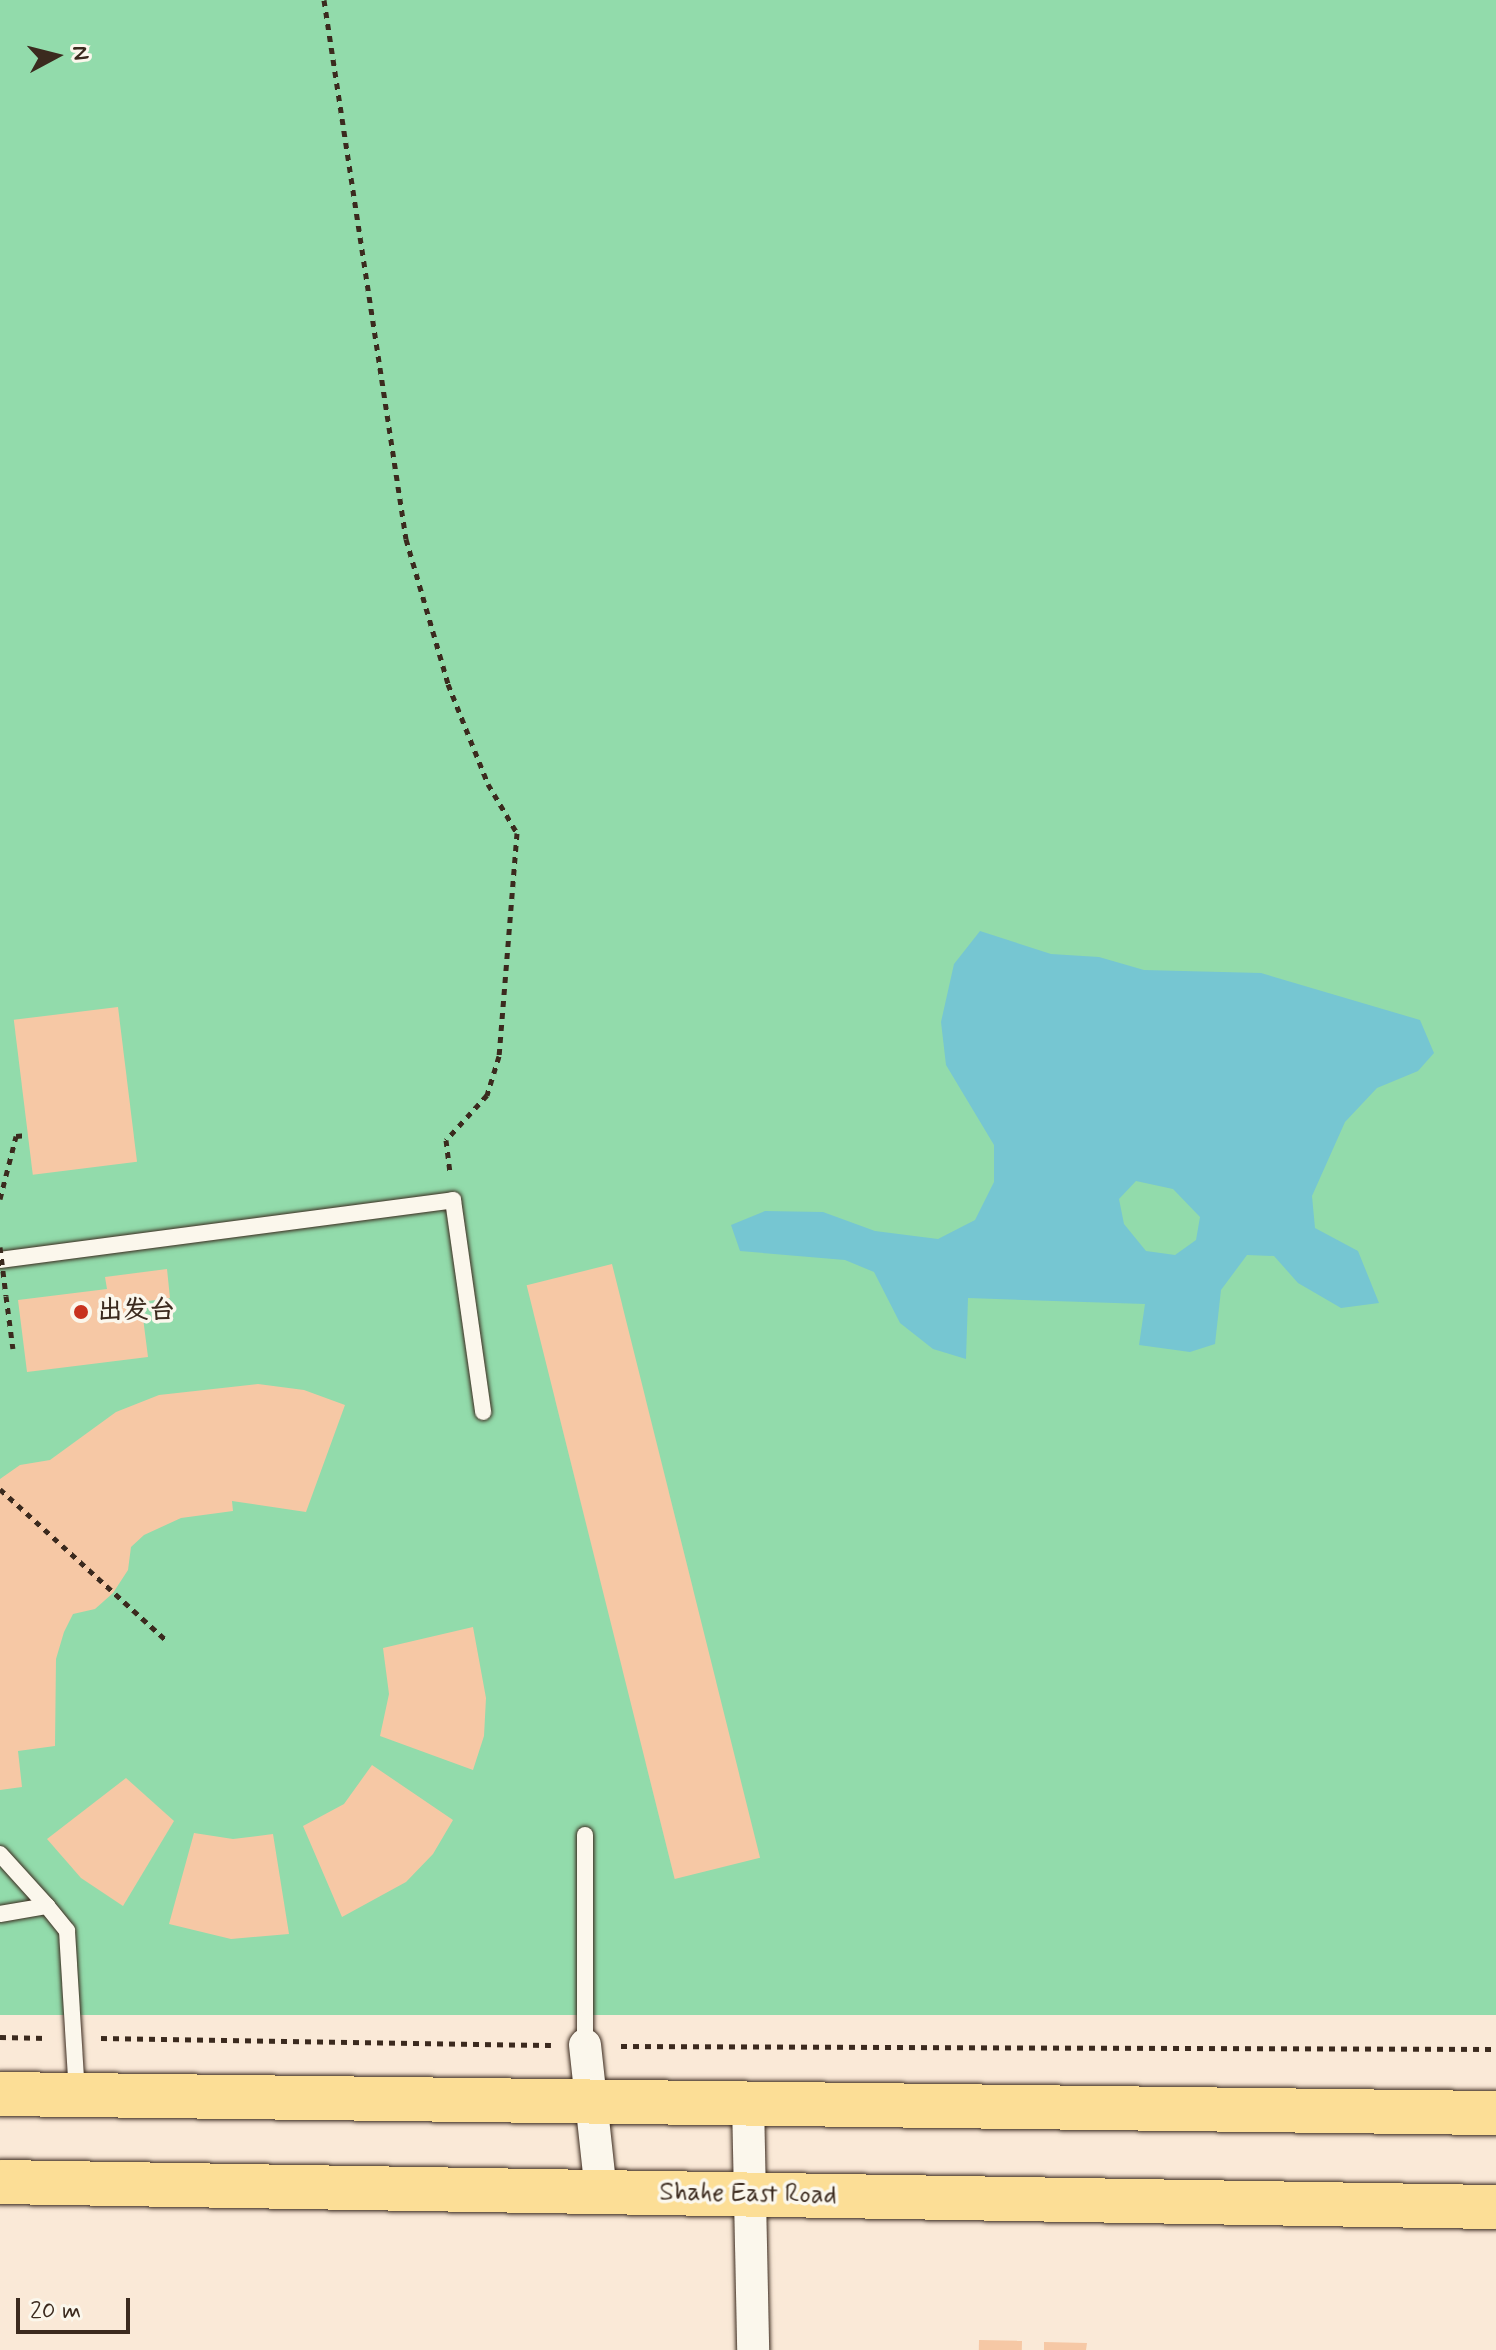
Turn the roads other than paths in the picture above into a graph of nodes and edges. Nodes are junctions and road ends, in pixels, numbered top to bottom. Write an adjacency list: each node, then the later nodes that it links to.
1 (0, 1260): 2 (lane)
2 (483, 1412)
3 (585, 1835): 7 (lane)
4 (0, 1854): 5 (lane)
5 (47, 1906): 6 (lane); 9 (lane)
6 (0, 1914)
7 (585, 2045): 10 (street)
8 (0, 2094): 9 (main road)
9 (77, 2095): 10 (main road)
10 (590, 2099): 11 (main road); 14 (street)
11 (748, 2102): 12 (main road); 15 (street)
12 (1496, 2113)
13 (0, 2182): 14 (main road, Shahe East Road)
14 (601, 2193): 15 (main road, Shahe East Road)
15 (749, 2194): 16 (main road, Shahe East Road); 17 (street)
16 (1496, 2207)
17 (753, 2350)

